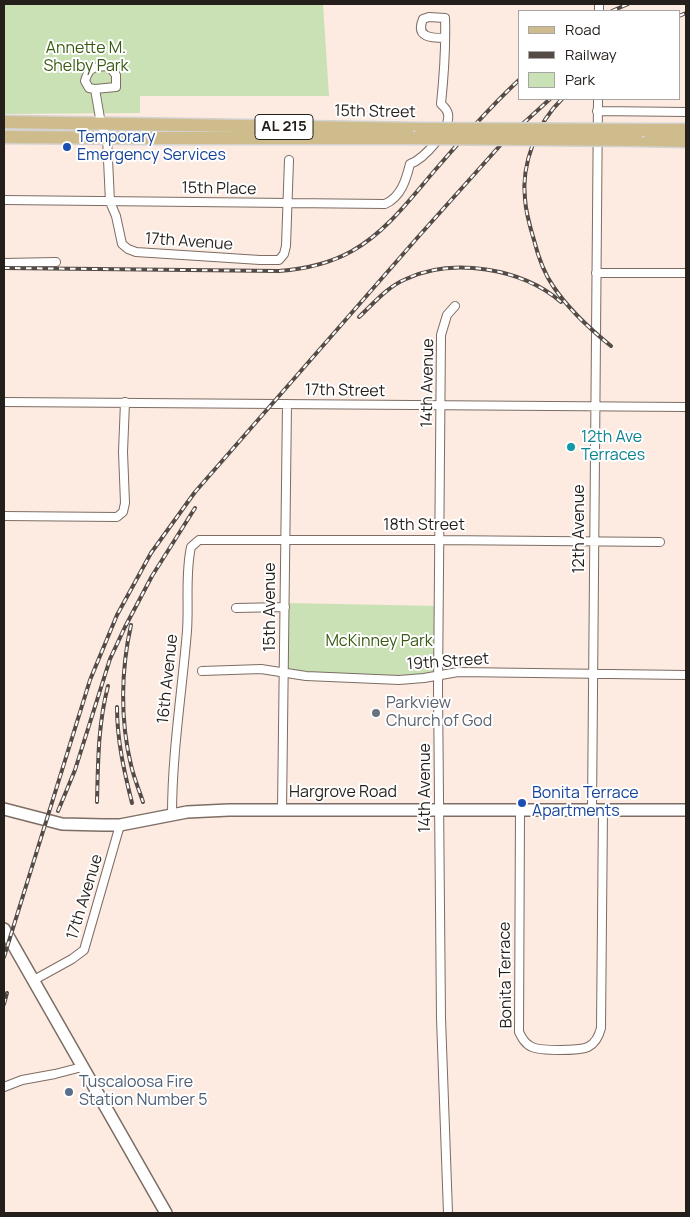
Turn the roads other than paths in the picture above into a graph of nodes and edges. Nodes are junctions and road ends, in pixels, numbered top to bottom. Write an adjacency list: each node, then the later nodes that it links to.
1 (445, 38): 17 (street, 15th Place)
2 (95, 89): 7 (street, 17th Avenue)
3 (598, 100): 4 (street, 12th Avenue)
4 (597, 111): 5 (street); 20 (street, 12th Avenue)
5 (686, 112)
6 (4, 122): 7 (main road, 15th Street / AL 215)
7 (101, 124): 9 (main road, 15th Street / AL 215); 12 (street, 17th Avenue)
8 (686, 130): 10 (main road, 15th Street / AL 215)
9 (417, 133): 10 (main road, 15th Street / AL 215, bridge); 12 (main road, 15th Street / AL 215)
10 (641, 135): 13 (main road, 15th Street / AL 215)
11 (4, 137): 12 (main road, 15th Street / AL 215)
12 (107, 138): 16 (street, 17th Avenue)
13 (686, 141)
14 (289, 160): 17 (street)
15 (4, 200): 16 (street, 15th Place)
16 (110, 202): 17 (street, 15th Place); 17 (street, 17th Avenue)
17 (287, 203)
18 (56, 262): 19 (street)
19 (4, 263)
20 (596, 273): 21 (street); 27 (street, 12th Avenue)
21 (686, 273)
22 (455, 306): 26 (street, 14th Avenue)
23 (4, 402): 24 (street, 17th Street)
24 (125, 402): 25 (street, 17th Street); 29 (street)
25 (287, 404): 26 (street, 17th Street); 30 (street, 15th Avenue)
26 (441, 406): 27 (street, 17th Street); 31 (street, 14th Avenue)
27 (594, 406): 28 (street, 17th Street); 32 (street, 12th Avenue)
28 (686, 407)
29 (4, 516)
30 (285, 540): 31 (street, 18th Street); 34 (street, 18th Street); 35 (street, 15th Avenue)
31 (439, 540): 32 (street, 18th Street); 41 (street, 14th Avenue)
32 (593, 541): 33 (street, 18th Street); 39 (street, 12th Avenue)
33 (660, 542)
34 (191, 547): 48 (street, 16th Avenue)
35 (286, 607): 36 (street); 38 (street, 15th Avenue)
36 (236, 608)
37 (202, 672): 38 (street, 19th Street)
38 (284, 674): 41 (street, 19th Street); 43 (street, 15th Avenue)
39 (593, 674): 40 (street, 19th Street); 41 (street, 19th Street); 46 (street, 12th Avenue)
40 (686, 675)
41 (438, 676): 44 (street, 14th Avenue)
42 (4, 809): 49 (main road, Hargrove Road)
43 (282, 810): 44 (main road, Hargrove Road); 48 (main road, Hargrove Road)
44 (440, 810): 45 (main road, Hargrove Road); 55 (street, 14th Avenue)
45 (520, 810): 46 (main road, Hargrove Road); 46 (street, Bonita Terrace)
46 (597, 810): 47 (main road, Hargrove Road)
47 (686, 810)
48 (172, 815): 49 (main road, Hargrove Road)
49 (120, 825): 51 (street, 17th Avenue)
50 (4, 929): 51 (main road)
51 (34, 980): 52 (main road)
52 (82, 1067): 53 (street); 54 (main road)
53 (4, 1087)
54 (166, 1213)
55 (448, 1213)

